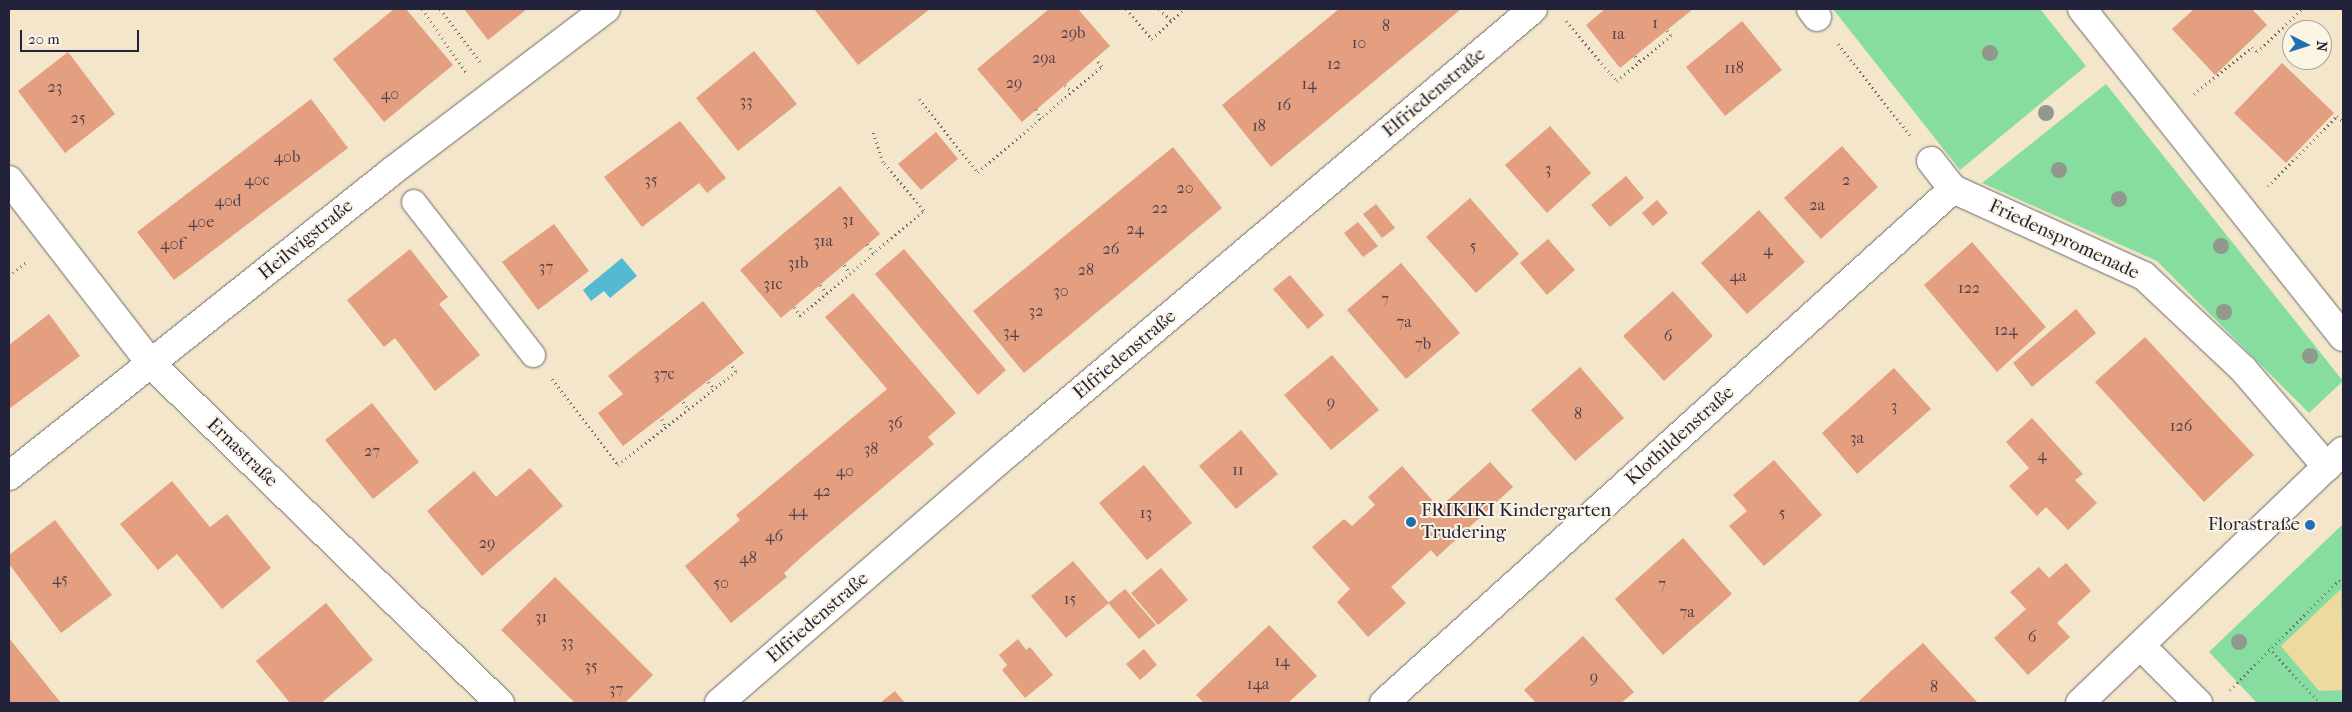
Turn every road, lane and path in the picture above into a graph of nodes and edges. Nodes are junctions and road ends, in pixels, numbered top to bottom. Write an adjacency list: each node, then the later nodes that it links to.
1 (422, 9): 19 (path)
2 (440, 9): 19 (path)
3 (606, 9): 19 (street, Heilwigstraße)
4 (1126, 9): 12 (path)
5 (1159, 9): 12 (path)
6 (1184, 9): 12 (path)
7 (1533, 9): 55 (street, Elfriedenstraße)
8 (2082, 9): 38 (street)
9 (2302, 9): 20 (path)
10 (1814, 13): 26 (path)
11 (1562, 16): 16 (path)
12 (1171, 21)
13 (1667, 30): 16 (path)
14 (1636, 56): 16 (path)
15 (1096, 58): 18 (path)
16 (1640, 62)
17 (1065, 85): 18 (path)
18 (1072, 91): 23 (path)
19 (493, 95): 40 (street, Heilwigstraße)
20 (2189, 98)
21 (919, 99): 23 (path)
22 (1036, 109): 23 (path)
23 (1040, 119)
24 (2343, 120): 29 (path)
25 (873, 132): 32 (path)
26 (1931, 161): 28 (street, Friedenspromenade)
27 (9, 180): 40 (street, Ernastraße)
28 (1953, 189): 48 (street, Friedenspromenade); 56 (street, Klothildenstraße)
29 (2264, 189)
30 (414, 202): 39 (lane)
31 (868, 244): 32 (path)
32 (873, 253): 34 (path)
33 (844, 265): 34 (path)
34 (850, 273): 36 (path)
35 (820, 285): 36 (path)
36 (827, 294): 37 (path)
37 (794, 308)
38 (2343, 337)
39 (533, 355): 47 (path)
40 (151, 364): 49 (street, Heilwigstraße); 54 (street, Ernastraße)
41 (731, 364): 43 (path)
42 (708, 382): 43 (path)
43 (714, 389): 45 (path)
44 (683, 402): 45 (path)
45 (688, 409): 47 (path)
46 (662, 419): 47 (path)
47 (666, 427)
48 (2335, 459): 51 (street)
49 (9, 476)
50 (2343, 582): 52 (path)
51 (2141, 646): 57 (street); 58 (street)
52 (2269, 648): 53 (path); 59 (path)
53 (2224, 696)
54 (500, 703)
55 (720, 703)
56 (1384, 703)
57 (2080, 703)
58 (2198, 703)
59 (2320, 703)

